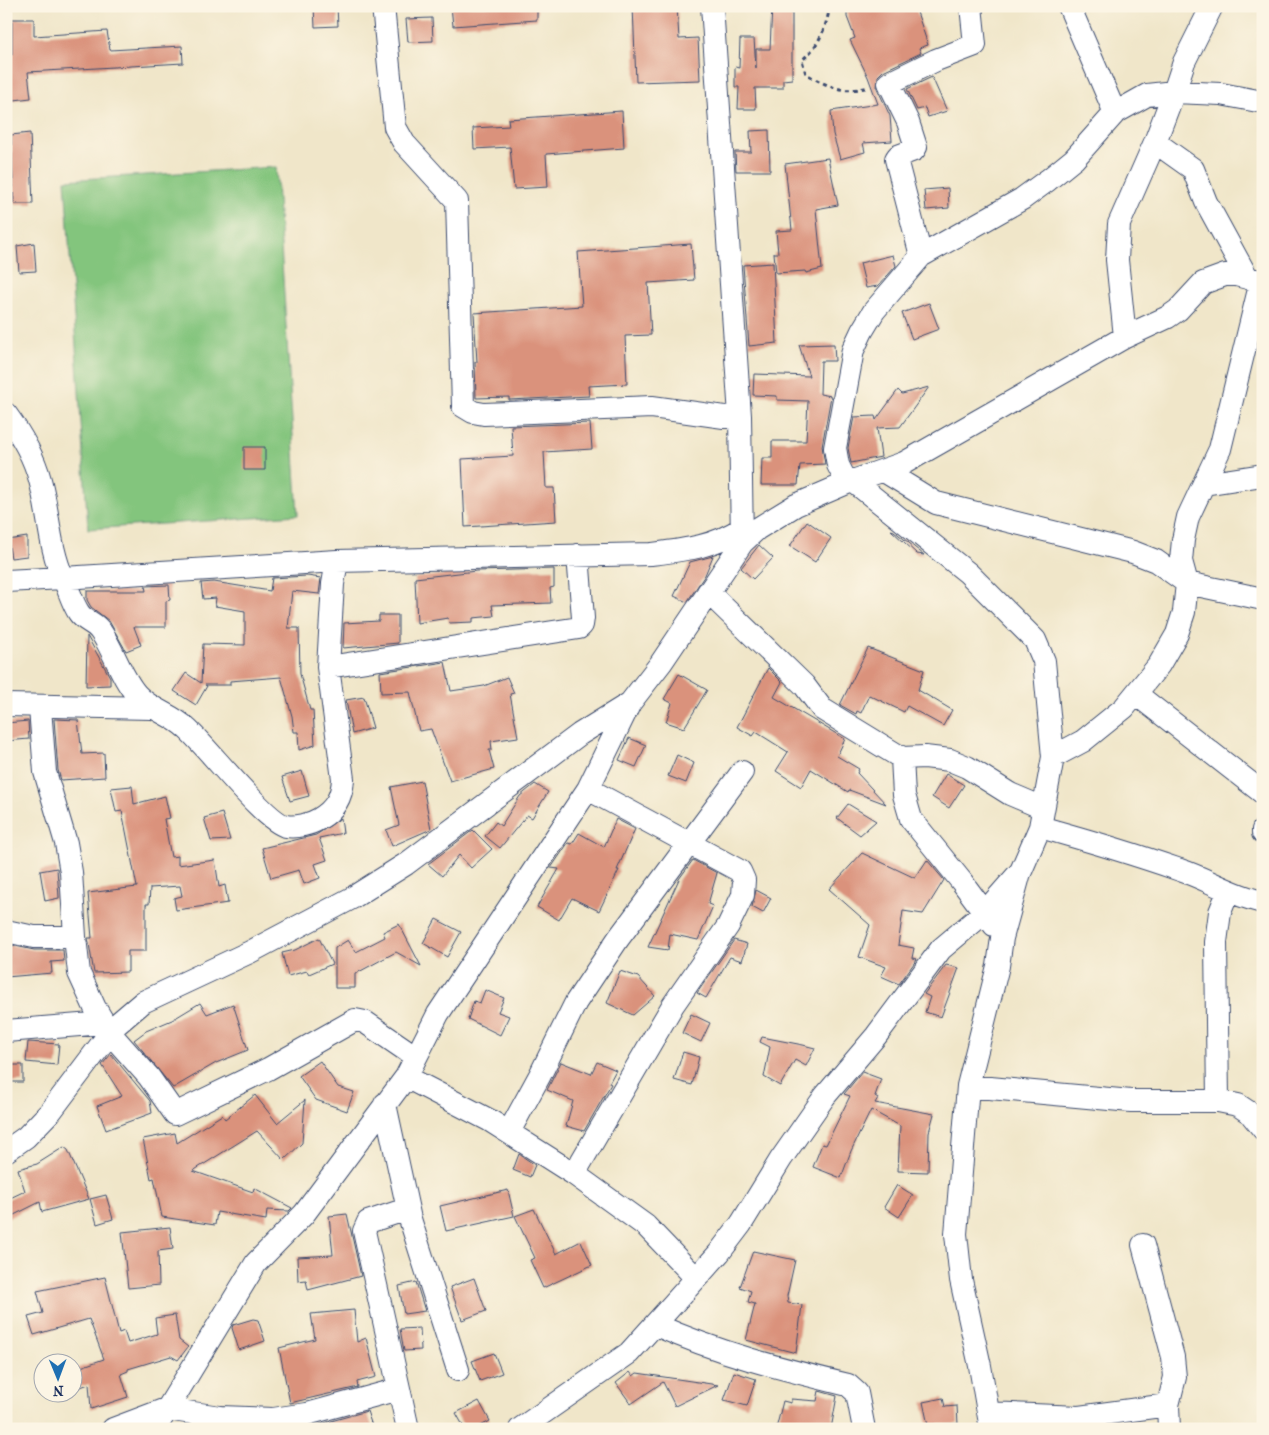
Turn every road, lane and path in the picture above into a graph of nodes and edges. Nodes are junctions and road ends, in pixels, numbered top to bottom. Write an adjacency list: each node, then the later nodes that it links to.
1 (383, 6): 16 (street)
2 (712, 6): 16 (street)
3 (830, 6): 7 (path)
4 (971, 6): 7 (street)
5 (1070, 6): 10 (street)
6 (1212, 6): 8 (street)
7 (889, 83): 12 (street)
8 (1174, 92): 9 (street); 10 (street); 11 (street)
9 (1263, 102)
10 (1115, 113): 12 (street)
11 (1155, 142): 13 (street); 14 (street)
12 (921, 256): 19 (street)
13 (1257, 280): 14 (street); 20 (street)
14 (1125, 337): 17 (street)
15 (6, 414): 24 (street)
16 (740, 416): 21 (street)
17 (884, 472): 19 (street); 26 (street)
18 (1263, 475): 20 (street)
19 (850, 482): 21 (street); 35 (street)
20 (1204, 484): 26 (street)
21 (742, 535): 22 (street); 27 (street)
22 (578, 555): 23 (street); 29 (street)
23 (338, 561): 24 (street); 29 (street)
24 (63, 578): 25 (street); 34 (street)
25 (6, 581)
26 (1187, 583): 28 (street); 30 (street)
27 (708, 592): 31 (street); 36 (street)
28 (1263, 598)
29 (328, 667): 34 (street)
30 (1136, 694): 35 (street); 39 (street)
31 (630, 703): 38 (street); 49 (street)
32 (6, 706): 33 (street)
33 (40, 708): 34 (street); 47 (street)
34 (151, 708)
35 (1053, 756): 40 (street)
36 (902, 758): 40 (street); 45 (street)
37 (742, 772): 41 (street)
38 (588, 789): 41 (street); 51 (street)
39 (1263, 793)
40 (1042, 818): 42 (street); 43 (street)
41 (690, 843): 57 (street); 59 (street)
42 (1021, 871): 45 (street); 48 (street)
43 (1228, 892): 44 (street); 54 (street)
44 (1263, 902)
45 (985, 912): 48 (street); 62 (street)
46 (6, 931): 47 (street)
47 (75, 937): 49 (street)
48 (1002, 938): 53 (street)
49 (107, 1028): 50 (street); 51 (street); 58 (street)
50 (6, 1031)
51 (416, 1057): 52 (street)
52 (406, 1077): 55 (street); 57 (street)
53 (968, 1086): 54 (street); 68 (street)
54 (1218, 1102): 56 (street)
55 (385, 1104): 60 (street); 67 (street)
56 (1263, 1129)
57 (509, 1132): 59 (street)
58 (6, 1151)
59 (574, 1174): 62 (street)
60 (407, 1209): 64 (street); 65 (street)
61 (1143, 1245): 66 (street)
62 (696, 1278): 63 (street)
63 (656, 1325): 72 (street); 73 (street)
64 (458, 1370)
65 (399, 1389): 67 (street); 71 (street)
66 (1168, 1405): 68 (street); 74 (street)
67 (166, 1409): 69 (street); 70 (street)
68 (990, 1421)
69 (113, 1429)
70 (155, 1429)
71 (408, 1429)
72 (520, 1429)
73 (864, 1429)
74 (1169, 1429)

